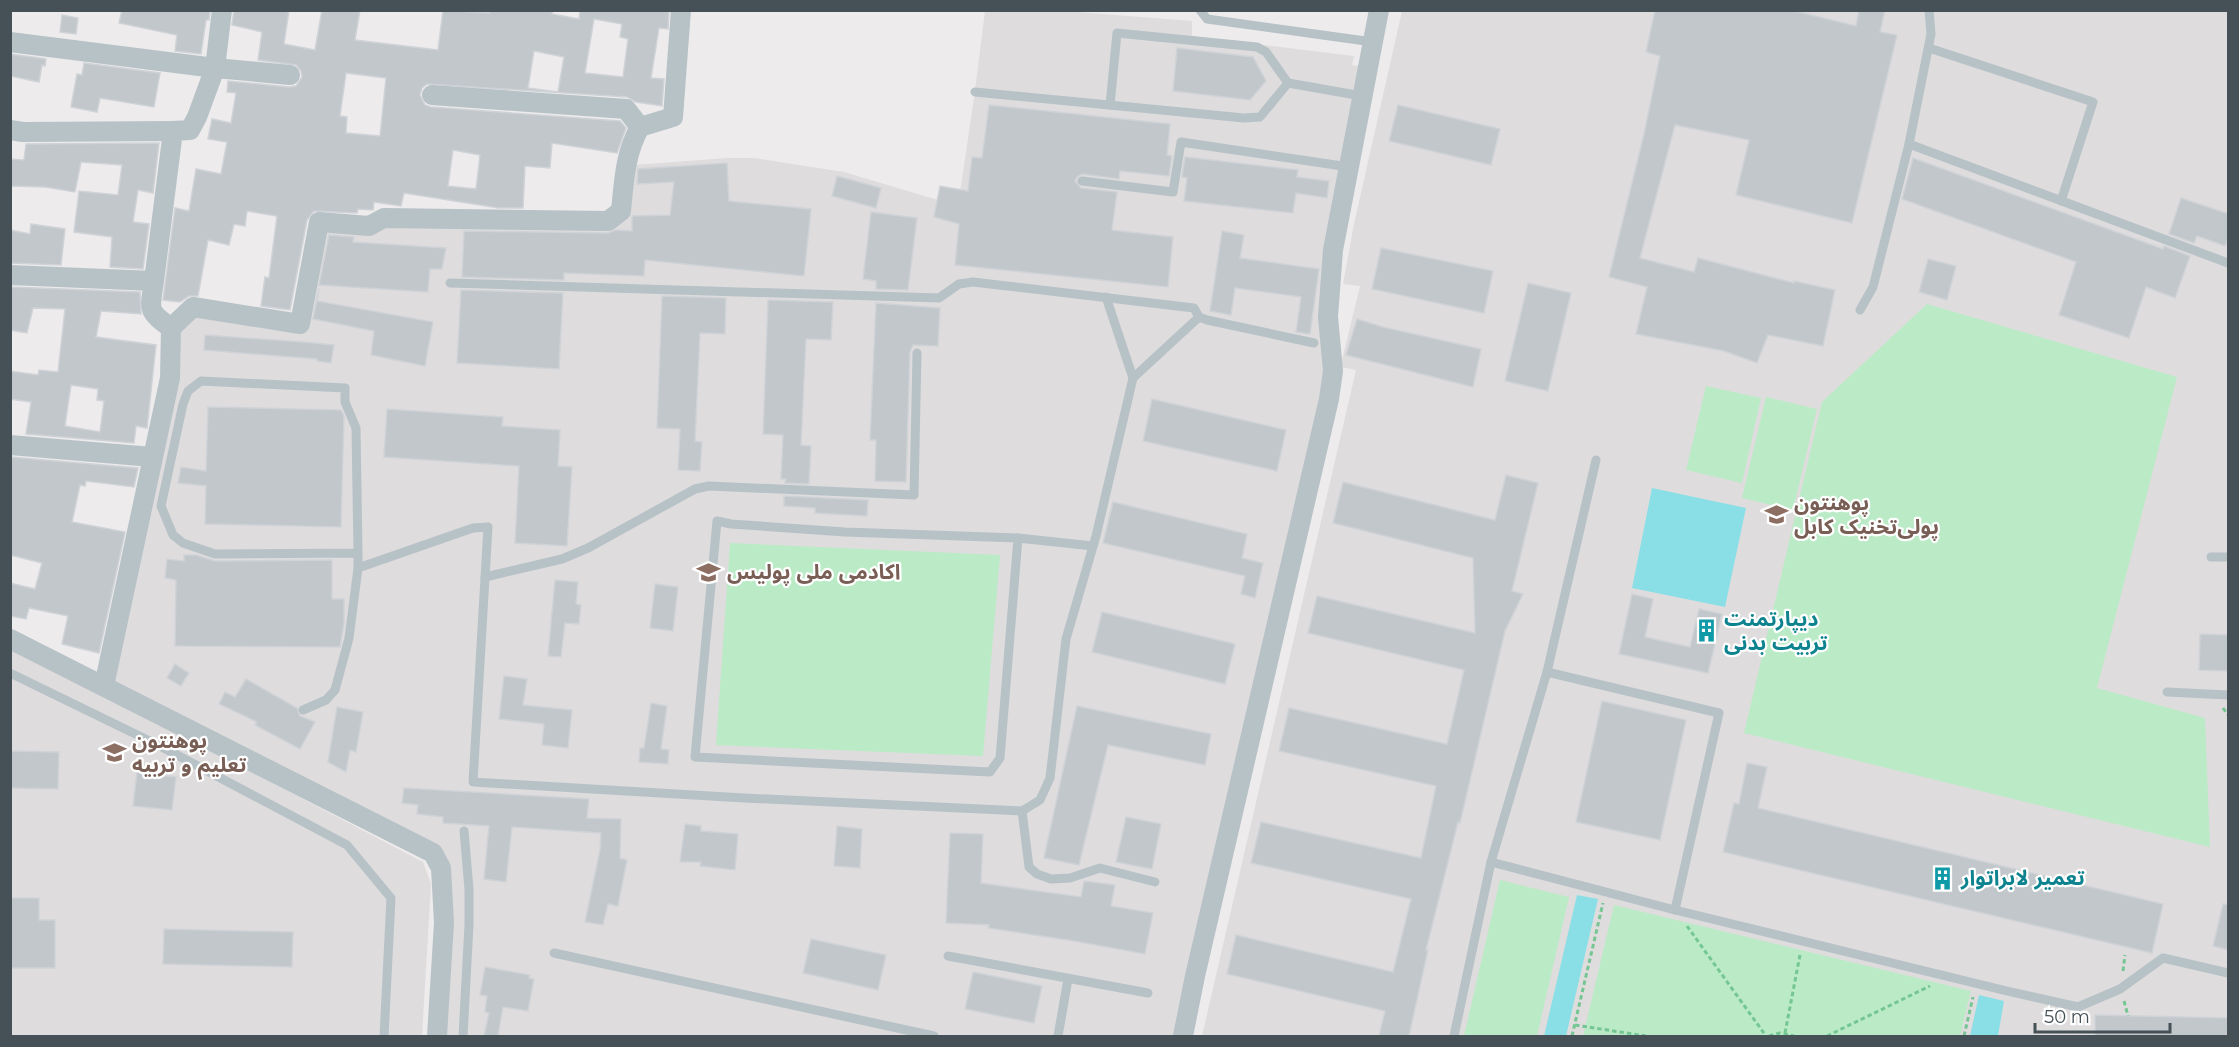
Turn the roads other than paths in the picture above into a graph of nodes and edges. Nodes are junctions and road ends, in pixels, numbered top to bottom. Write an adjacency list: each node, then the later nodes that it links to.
1 (222, 10): 9 (street)
2 (681, 10): 16 (street)
3 (1200, 10): 7 (lane)
4 (1379, 10): 7 (street)
5 (1929, 10): 8 (lane)
6 (10, 42): 9 (street)
7 (1373, 42): 14 (street)
8 (1929, 48): 19 (lane); 22 (lane)
9 (215, 68): 10 (street); 18 (street)
10 (290, 75)
11 (1288, 83): 14 (lane); 15 (lane); 15 (lane)
12 (975, 92): 15 (lane)
13 (432, 95): 16 (street)
14 (1362, 96): 20 (street)
15 (1110, 105)
16 (640, 127): 30 (street)
17 (10, 130): 18 (street)
18 (173, 131): 25 (street)
19 (1909, 144): 22 (lane); 28 (lane)
20 (1349, 167): 21 (lane); 66 (street)
21 (1082, 181)
22 (2061, 201): 23 (lane)
23 (2229, 263)
24 (10, 275): 25 (street)
25 (154, 281): 30 (street)
26 (450, 283): 27 (lane)
27 (1106, 297): 29 (lane); 33 (lane)
28 (1860, 310)
29 (1199, 318): 31 (lane); 33 (lane)
30 (171, 328): 35 (street)
31 (1314, 343)
32 (917, 353): 43 (lane)
33 (1133, 378): 38 (lane)
34 (10, 446): 35 (street)
35 (152, 457): 47 (street)
36 (1596, 460): 45 (lane)
37 (1018, 538): 37 (lane); 38 (lane)
38 (1093, 546): 51 (lane)
39 (358, 553): 39 (lane); 42 (lane)
40 (2211, 556): 41 (lane)
41 (2229, 557)
42 (358, 568): 43 (lane); 50 (lane)
43 (485, 577): 51 (lane)
44 (10, 639): 47 (street)
45 (1547, 672): 53 (lane); 55 (lane)
46 (10, 673): 61 (lane)
47 (104, 686): 62 (street)
48 (2167, 692): 49 (lane)
49 (2229, 695)
50 (303, 710)
51 (1022, 811): 54 (lane)
52 (464, 831): 63 (lane)
53 (1491, 862): 55 (lane); 67 (lane)
54 (1155, 882)
55 (1675, 910): 58 (lane)
56 (554, 953): 64 (lane)
57 (948, 956): 59 (lane)
58 (2229, 973)
59 (1068, 980): 60 (lane); 65 (lane)
60 (1148, 993)
61 (384, 1036)
62 (437, 1036)
63 (463, 1036)
64 (934, 1036)
65 (1058, 1036)
66 (1183, 1036)
67 (1454, 1036)

